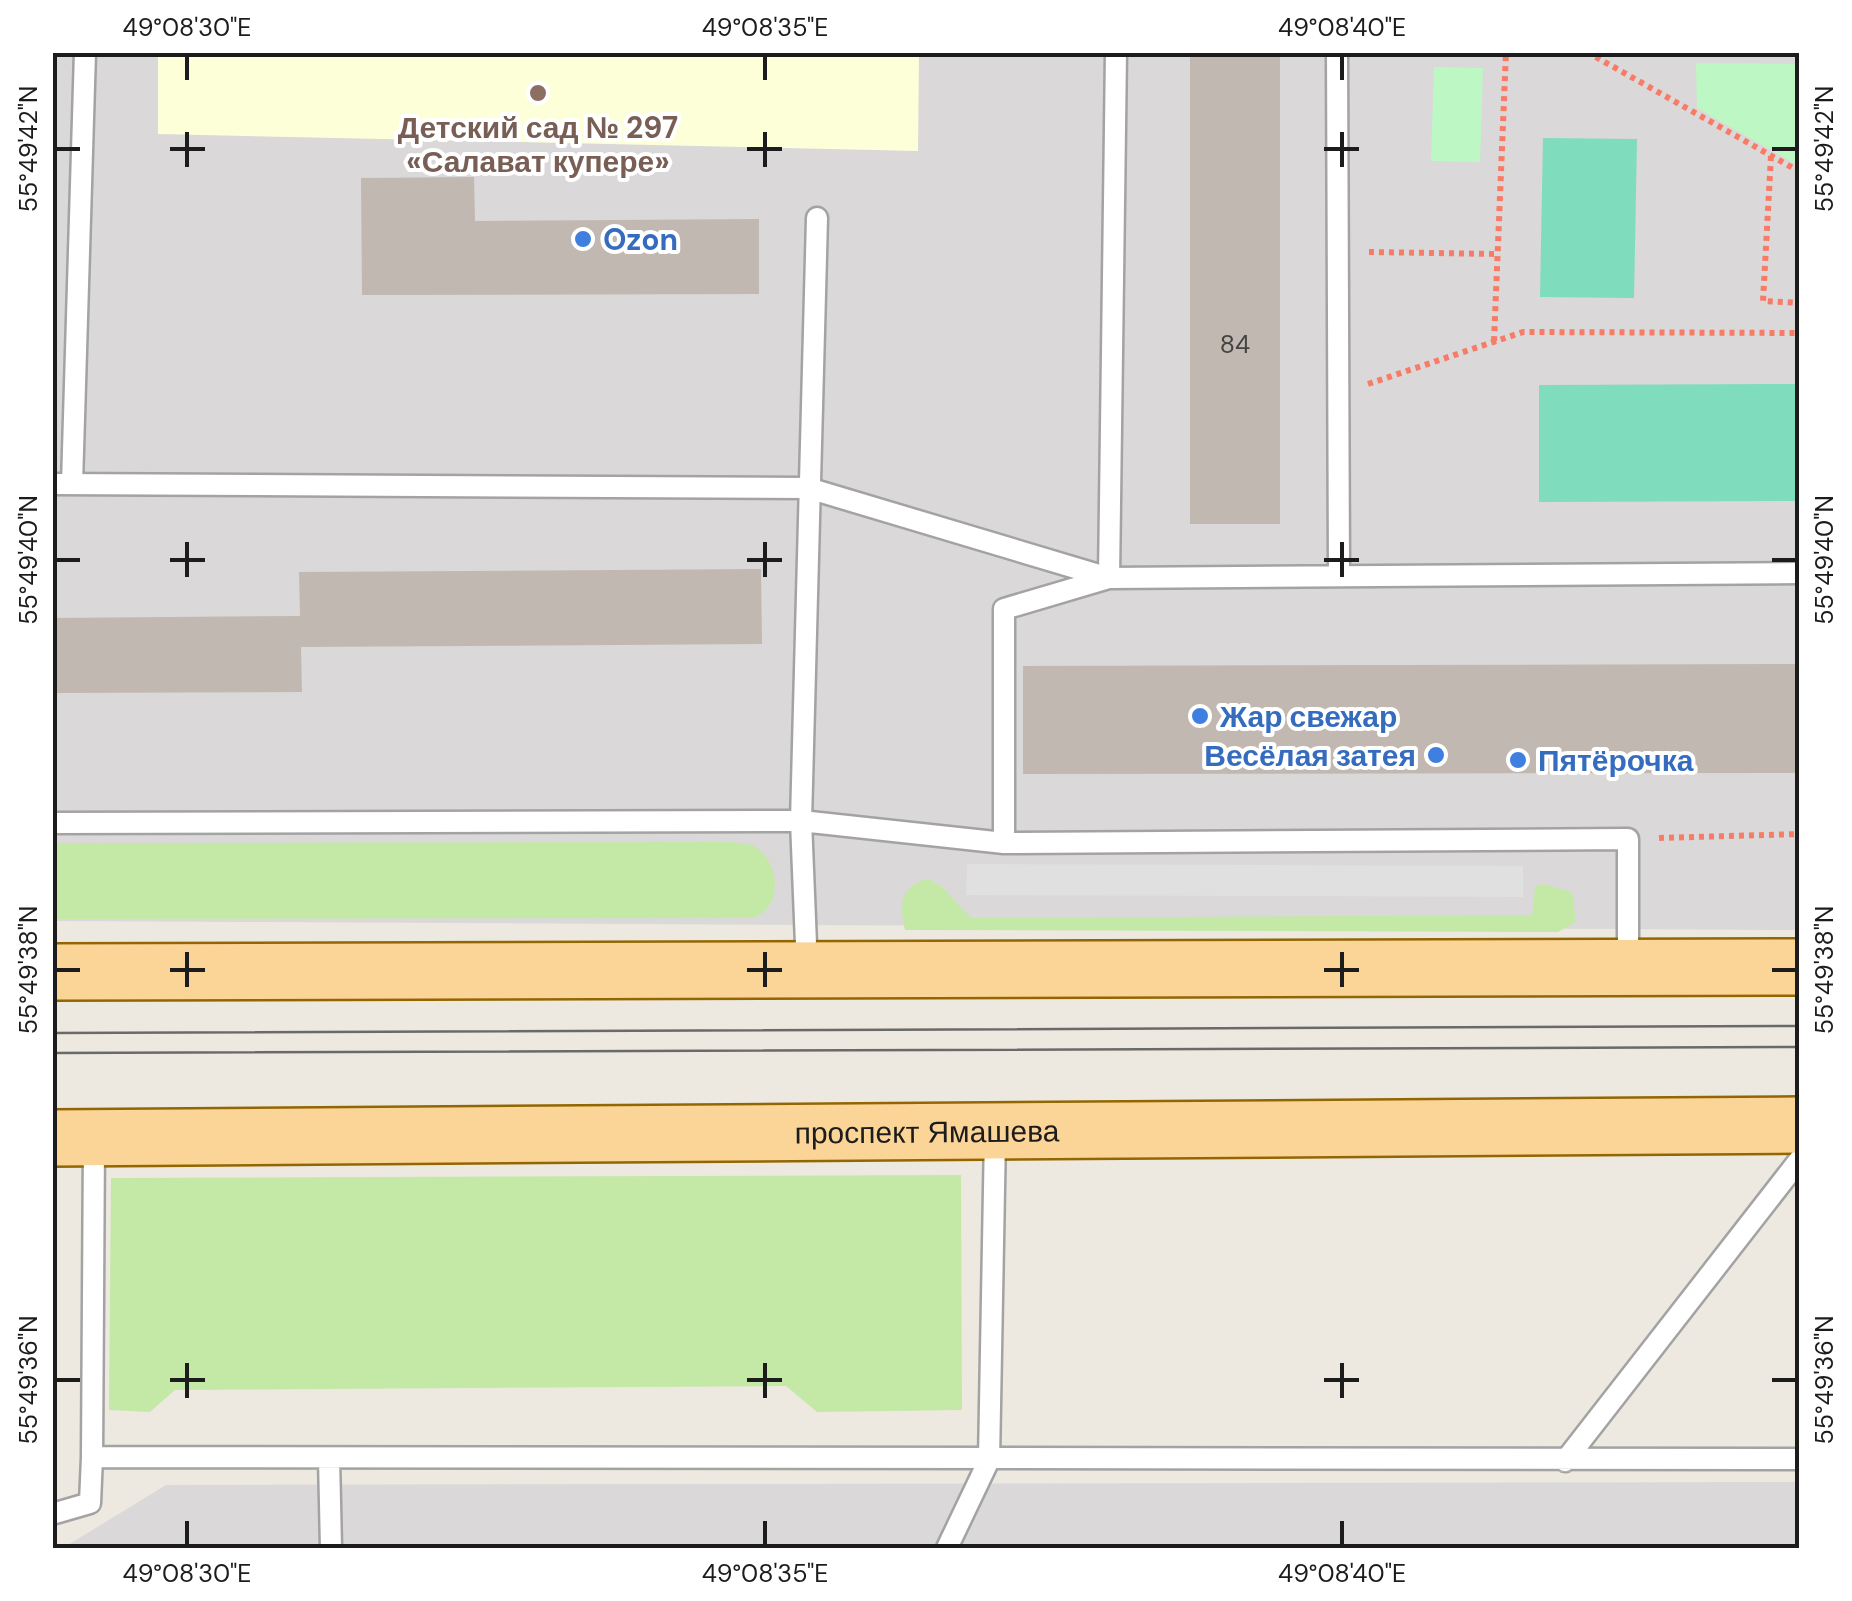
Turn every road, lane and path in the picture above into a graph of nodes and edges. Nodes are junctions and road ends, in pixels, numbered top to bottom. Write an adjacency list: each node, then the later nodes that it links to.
1 (85, 52): 15 (lane)
2 (1116, 52): 19 (lane)
3 (1337, 52): 9 (lane)
4 (1506, 52): 10 (path)
5 (1587, 52): 6 (path)
6 (1771, 156): 7 (path); 11 (path)
7 (1800, 172)
8 (817, 218): 16 (lane)
9 (1338, 252): 10 (path); 14 (lane)
10 (1497, 254): 13 (path)
11 (1800, 303)
12 (1800, 333): 13 (path)
13 (1494, 342): 14 (path)
14 (1338, 394): 18 (lane)
15 (62, 484): 16 (lane)
16 (808, 488): 19 (lane); 20 (lane)
17 (1800, 572): 18 (lane)
18 (1339, 574): 19 (lane)
19 (1108, 578): 24 (lane)
20 (802, 821): 21 (lane); 24 (lane); 28 (lane)
21 (52, 823)
22 (1800, 834): 23 (path)
23 (1628, 838): 24 (lane); 25 (lane)
24 (1004, 843)
25 (1628, 967): 26 (main road); 28 (main road)
26 (1800, 968)
27 (52, 972): 28 (main road)
28 (807, 972)
29 (1800, 1124): 30 (main road, проспект Ямашева)
30 (995, 1133): 31 (main road, проспект Ямашева); 36 (lane)
31 (73, 1138): 33 (lane)
32 (1800, 1159): 37 (lane)
33 (92, 1457): 34 (lane); 38 (lane)
34 (329, 1458): 36 (lane); 39 (lane)
35 (1800, 1459): 37 (lane)
36 (989, 1460): 37 (lane); 40 (lane)
37 (1565, 1461)
38 (52, 1514)
39 (331, 1548)
40 (947, 1548)

